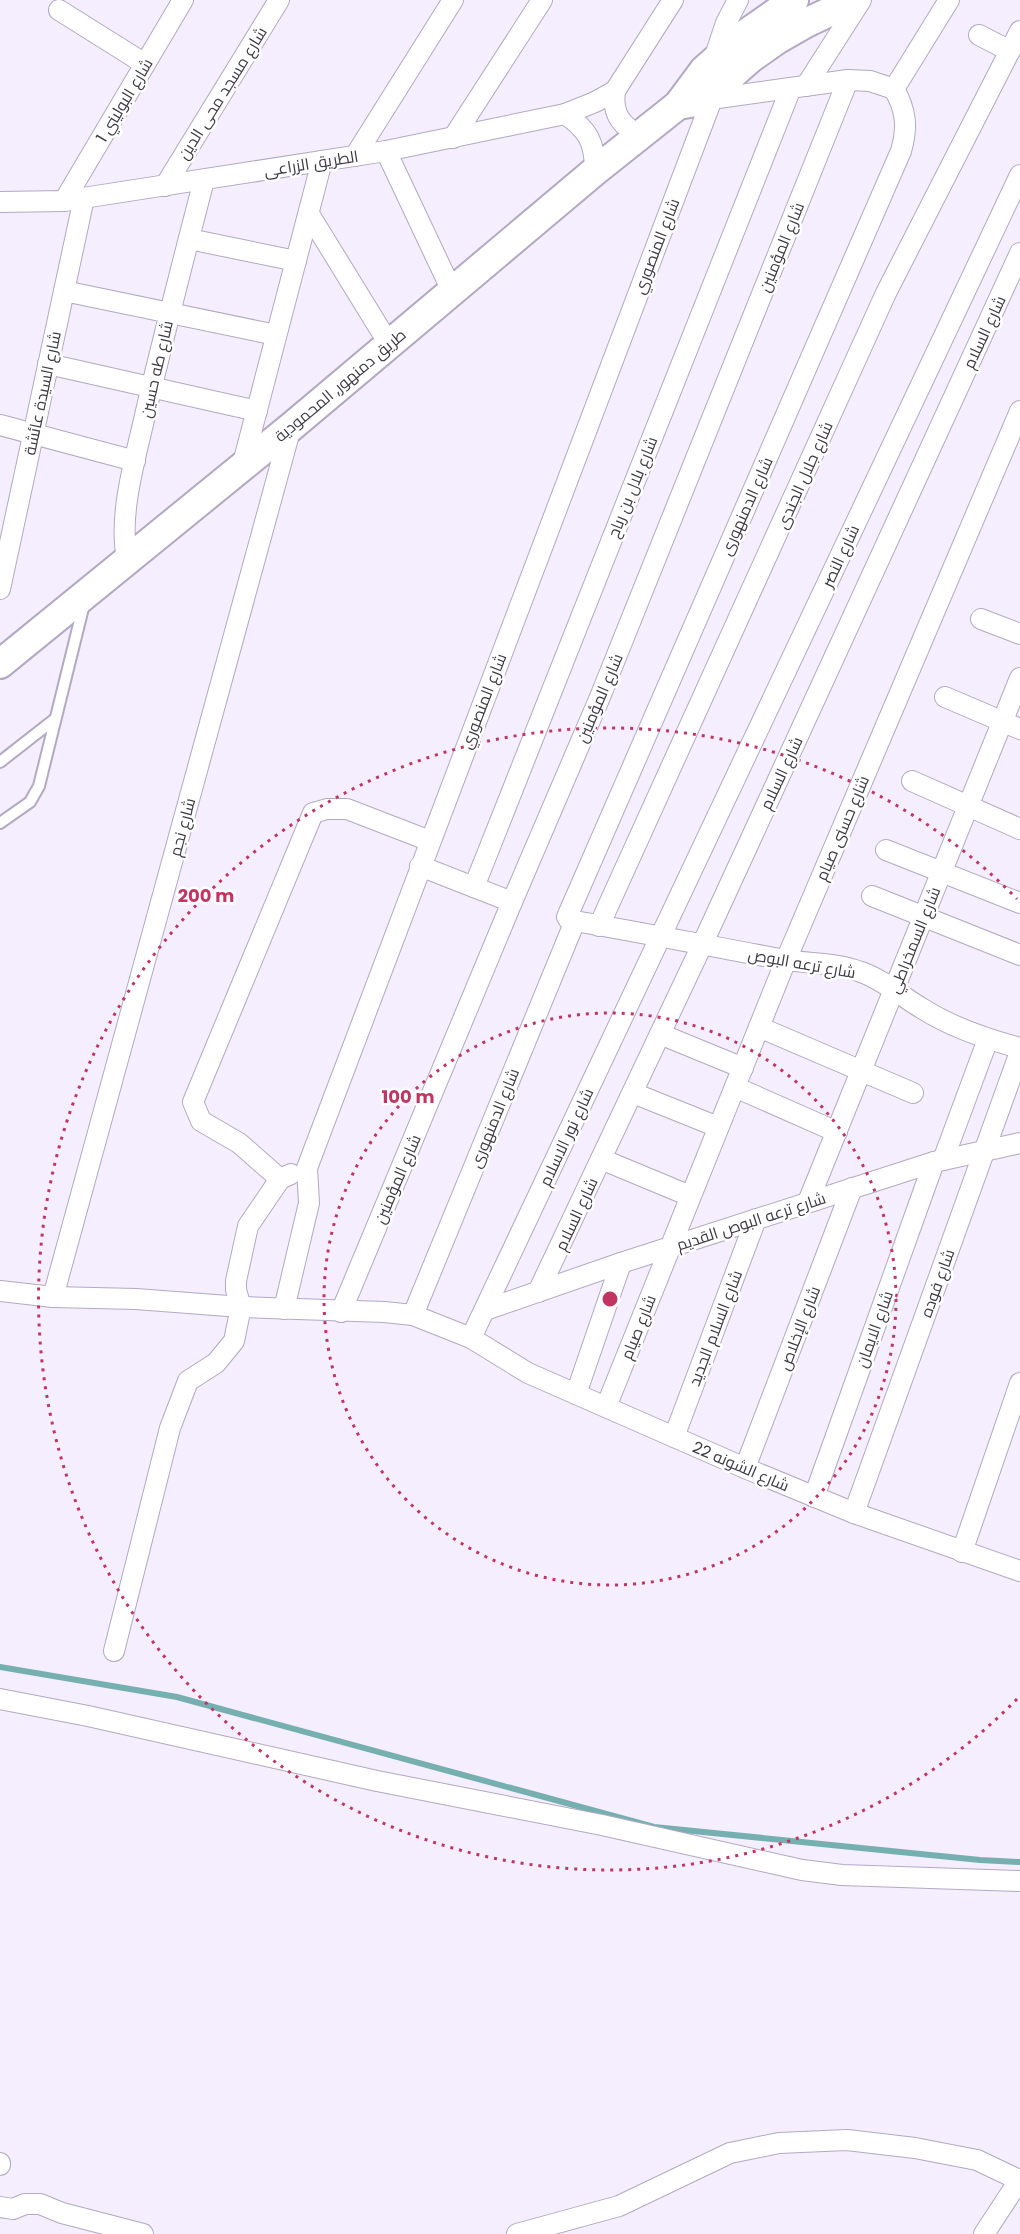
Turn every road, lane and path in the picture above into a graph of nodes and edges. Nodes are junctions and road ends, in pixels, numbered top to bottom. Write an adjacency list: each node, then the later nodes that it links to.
1 (183, 0): 16 (street, شارع البوليني 1)
2 (279, 0): 31 (street, شارع مسجد محى الدين)
3 (453, 0): 26 (street)
4 (542, 0): 24 (street)
5 (673, 0): 20 (street)
6 (738, 0): 15 (street)
7 (794, 0): 15 (main road)
8 (854, 0): 21 (main road)
9 (861, 0): 18 (street, شارع بلال بن رباح)
10 (949, 0): 19 (street)
11 (59, 10): 16 (street)
12 (1020, 31): 14 (street, شارع جلال الجندى)
13 (979, 35): 14 (street)
14 (1010, 51): 78 (street, شارع جلال الجندى)
15 (713, 62): 21 (main road)
16 (145, 64): 33 (street, شارع البوليني 1)
17 (848, 80): 18 (street); 19 (street); 74 (street, شارع المؤمنين)
18 (799, 87): 21 (street); 72 (street, شارع بلال بن رباح)
19 (894, 89): 77 (street, شارع الدمنهورى)
20 (615, 91): 22 (street, الطريق الزراعى); 23 (street)
21 (698, 102): 23 (main road, طريق دمنهور, المحمودية); 68 (street, شارع المنصوري)
22 (565, 114): 24 (street, الطريق الزراعى); 28 (street)
23 (640, 135): 28 (main road, طريق دمنهور, المحمودية)
24 (453, 138): 25 (street, الطريق الزراعى)
25 (386, 151): 26 (street, الطريق الزراعى); 40 (street)
26 (355, 156): 27 (street, الطريق الزراعى)
27 (322, 161): 30 (street, الطريق الزراعى); 35 (street)
28 (595, 171): 40 (main road, طريق دمنهور, المحمودية)
29 (1020, 175): 79 (street, شارع النصر)
30 (204, 180): 31 (street, الطريق الزراعى); 36 (street, شارع طه حسين)
31 (165, 186): 32 (street, الطريق الزراعى)
32 (84, 198): 33 (street, الطريق الزراعى); 39 (street, شارع السيدة عائشة)
33 (64, 201): 34 (street, الطريق الزراعى)
34 (0, 202)
35 (309, 214): 38 (street); 43 (street)
36 (189, 239): 38 (street); 41 (street, شارع طه حسين)
37 (1020, 253): 80 (street, شارع السلام)
38 (296, 261): 42 (street)
39 (64, 291): 41 (street); 44 (street, شارع السيدة عائشة)
40 (452, 291): 43 (main road, طريق دمنهور, المحمودية)
41 (169, 313): 42 (street); 45 (street, شارع طه حسين)
42 (276, 335): 46 (street)
43 (389, 344): 49 (main road, طريق دمنهور, المحمودية)
44 (48, 364): 45 (street); 50 (street, شارع السيدة عائشة)
45 (152, 387): 46 (street); 51 (street, شارع طه حسين)
46 (257, 411): 52 (street)
47 (1020, 411): 82 (street, شارع حسنى صيام)
48 (0, 425): 50 (street)
49 (291, 427): 52 (main road, طريق دمنهور, المحمودية); 109 (street, شارع نجم)
50 (33, 433): 51 (street); 54 (street, شارع السيدة عائشة)
51 (135, 461): 53 (street, شارع طه حسين)
52 (242, 467): 53 (main road, طريق دمنهور, المحمودية)
53 (127, 560): 55 (main road, طريق دمنهور, المحمودية)
54 (0, 589)
55 (87, 592): 58 (main road, طريق دمنهور, المحمودية); 61 (lane)
56 (981, 619): 57 (street)
57 (1020, 634)
58 (0, 664)
59 (1020, 678): 62 (street, شارع السمخراطي)
60 (945, 697): 62 (street)
61 (55, 719): 63 (lane); 66 (lane)
62 (1011, 725): 65 (street, شارع السمخراطي)
63 (0, 762)
64 (912, 781): 65 (street)
65 (968, 806): 67 (street); 71 (street, شارع السمخراطي)
66 (0, 823)
67 (1020, 830)
68 (430, 841): 70 (street, شارع المنصوري); 100 (street)
69 (886, 850): 71 (street)
70 (420, 866): 72 (street); 99 (street, شارع المنصوري)
71 (942, 872): 75 (street); 76 (street, شارع السمخراطي)
72 (474, 887): 74 (street)
73 (872, 896): 76 (street)
74 (512, 902): 113 (street, شارع المؤمنين)
75 (1020, 903)
76 (924, 916): 81 (street); 83 (street, شارع السمخراطي)
77 (572, 921): 78 (street, شارع ترعه البوص); 114 (street, شارع الدمنهورى)
78 (600, 926): 79 (street, شارع ترعه البوص)
79 (661, 937): 80 (street, شارع ترعه البوص); 112 (street, شارع نور الاسلام)
80 (702, 945): 82 (street, شارع ترعه البوص); 85 (street, شارع السلام)
81 (1020, 955)
82 (786, 960): 83 (street, شارع ترعه البوص); 84 (street, شارع حسنى صيام)
83 (895, 990): 86 (street, شارع ترعه البوص); 89 (street, شارع السمخراطي)
84 (759, 1026): 88 (street, شارع حسنى صيام); 89 (street)
85 (660, 1034): 88 (street); 91 (street, شارع السلام)
86 (988, 1039): 87 (street, شارع ترعه البوص); 98 (street)
87 (1020, 1050): 96 (street, شارع فوده)
88 (743, 1068): 90 (street, شارع حسنى صيام)
89 (862, 1071): 92 (street); 94 (street, شارع السمخراطي)
90 (735, 1087): 93 (street, شارع حسنى صيام); 94 (street)
91 (633, 1093): 93 (street); 97 (street, شارع السلام)
92 (913, 1093)
93 (718, 1127): 102 (street, شارع حسنى صيام)
94 (837, 1132): 103 (street, شارع السمخراطي)
95 (1020, 1143): 96 (street, شارع ترعه البوص القديم)
96 (984, 1151): 98 (street, شارع ترعه البوص القديم); 122 (street, شارع فوده)
97 (601, 1159): 102 (street); 108 (street, شارع السلام)
98 (938, 1161): 101 (street, شارع ترعه البوص القديم); 121 (street, شارع الايمان)
99 (308, 1168): 100 (street); 111 (street, شارع المنصوري)
100 (280, 1179): 110 (street)
101 (852, 1188): 103 (street, شارع ترعه البوص القديم); 120 (street, شارع الإخلاص)
102 (690, 1196): 105 (street, شارع حسنى صيام)
103 (808, 1203): 104 (street, شارع ترعه البوص القديم)
104 (756, 1219): 105 (street, شارع ترعه البوص القديم); 119 (street, شارع السلام الجديد)
105 (669, 1247): 106 (street, شارع ترعه البوص القديم); 118 (street, شارع صيام)
106 (621, 1263): 108 (street, شارع ترعه البوص القديم); 117 (street)
107 (0, 1291): 109 (street, شارع الشونه 22)
108 (538, 1292): 112 (street, شارع ترعه البوص القديم)
109 (53, 1297): 110 (street, شارع الشونه 22)
110 (241, 1307): 111 (street, شارع الشونه 22); 125 (street)
111 (284, 1309): 113 (street, شارع الشونه 22)
112 (484, 1310): 115 (street, شارع نور الاسلام)
113 (341, 1312): 114 (street, شارع الشونه 22)
114 (413, 1315): 115 (street, شارع الشونه 22)
115 (471, 1338): 117 (street, شارع الشونه 22)
116 (1020, 1383): 123 (street)
117 (576, 1394): 118 (street, شارع الشونه 22)
118 (606, 1407): 119 (street, شارع الشونه 22)
119 (674, 1437): 120 (street, شارع الشونه 22)
120 (746, 1468): 121 (street, شارع الشونه 22)
121 (814, 1497): 122 (street, شارع الشونه 22)
122 (854, 1513): 123 (street, شارع الشونه 22)
123 (962, 1552): 124 (street, شارع الشونه 22)
124 (1019, 1568)
125 (114, 1651)
126 (0, 1699): 127 (street)
127 (1020, 1881)
128 (1019, 2180): 131 (street); 132 (street)
129 (1, 2209): 130 (street)
130 (143, 2234)
131 (518, 2234)
132 (984, 2234)

